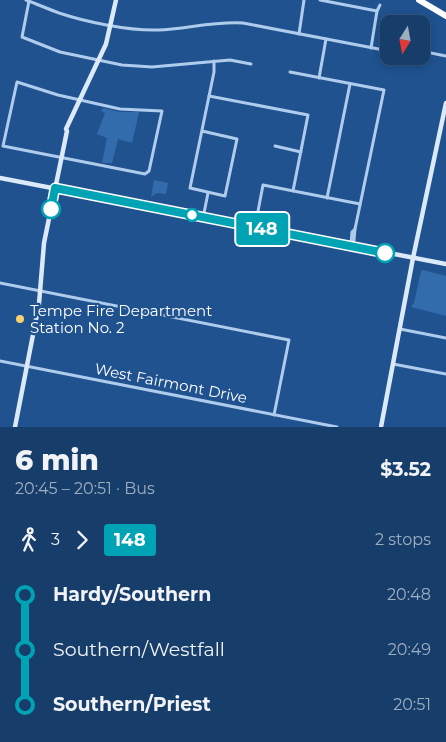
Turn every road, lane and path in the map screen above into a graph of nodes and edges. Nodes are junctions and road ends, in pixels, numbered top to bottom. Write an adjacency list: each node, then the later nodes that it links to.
1 (28, 0): 10 (street); 17 (street)
2 (116, 0): 10 (main road)
3 (304, 0): 11 (street)
4 (320, 0): 6 (street)
5 (419, 0): 9 (highway)
6 (342, 2): 8 (street)
7 (380, 5): 8 (street)
8 (377, 11): 13 (street)
9 (446, 16)
10 (111, 25): 11 (street); 17 (main road)
11 (299, 34): 12 (street)
12 (326, 39): 13 (street); 21 (street)
13 (370, 48): 14 (street)
14 (380, 50)
15 (430, 53): 16 (street)
16 (446, 56)
17 (98, 60): 18 (street); 24 (main road)
18 (214, 61): 19 (street); 23 (street)
19 (251, 64)
20 (290, 72): 21 (street)
21 (319, 78): 22 (street)
22 (350, 84): 36 (street); 37 (street)
23 (209, 96): 26 (street); 30 (street)
24 (78, 100): 31 (main road); 31 (street); 31 (street)
25 (446, 104): 27 (main road)
26 (202, 132): 35 (street); 35 (street)
27 (440, 134): 28 (street); 41 (main road)
28 (446, 135)
29 (275, 146): 30 (street)
30 (300, 152): 34 (street)
31 (61, 158): 33 (main road)
32 (0, 178): 33 (main road)
33 (55, 188): 38 (main road); 44 (main road)
34 (293, 191): 36 (street); 39 (street)
35 (208, 193): 38 (street)
36 (327, 198): 37 (street)
37 (360, 204): 40 (street)
38 (204, 218): 39 (main road)
39 (255, 227): 40 (main road)
40 (351, 246): 41 (main road)
41 (413, 258): 42 (main road); 45 (main road)
42 (446, 264)
43 (0, 283): 44 (street)
44 (40, 291): 49 (main road); 51 (street)
45 (400, 329): 46 (street); 48 (main road)
46 (446, 338)
47 (0, 361): 49 (street, West Fairmont Drive)
48 (393, 364): 50 (street); 54 (main road)
49 (27, 366): 51 (street, West Fairmont Drive); 52 (main road)
50 (446, 374)
51 (274, 415): 53 (street, West Fairmont Drive)
52 (15, 427)
53 (337, 427)
54 (382, 427)

